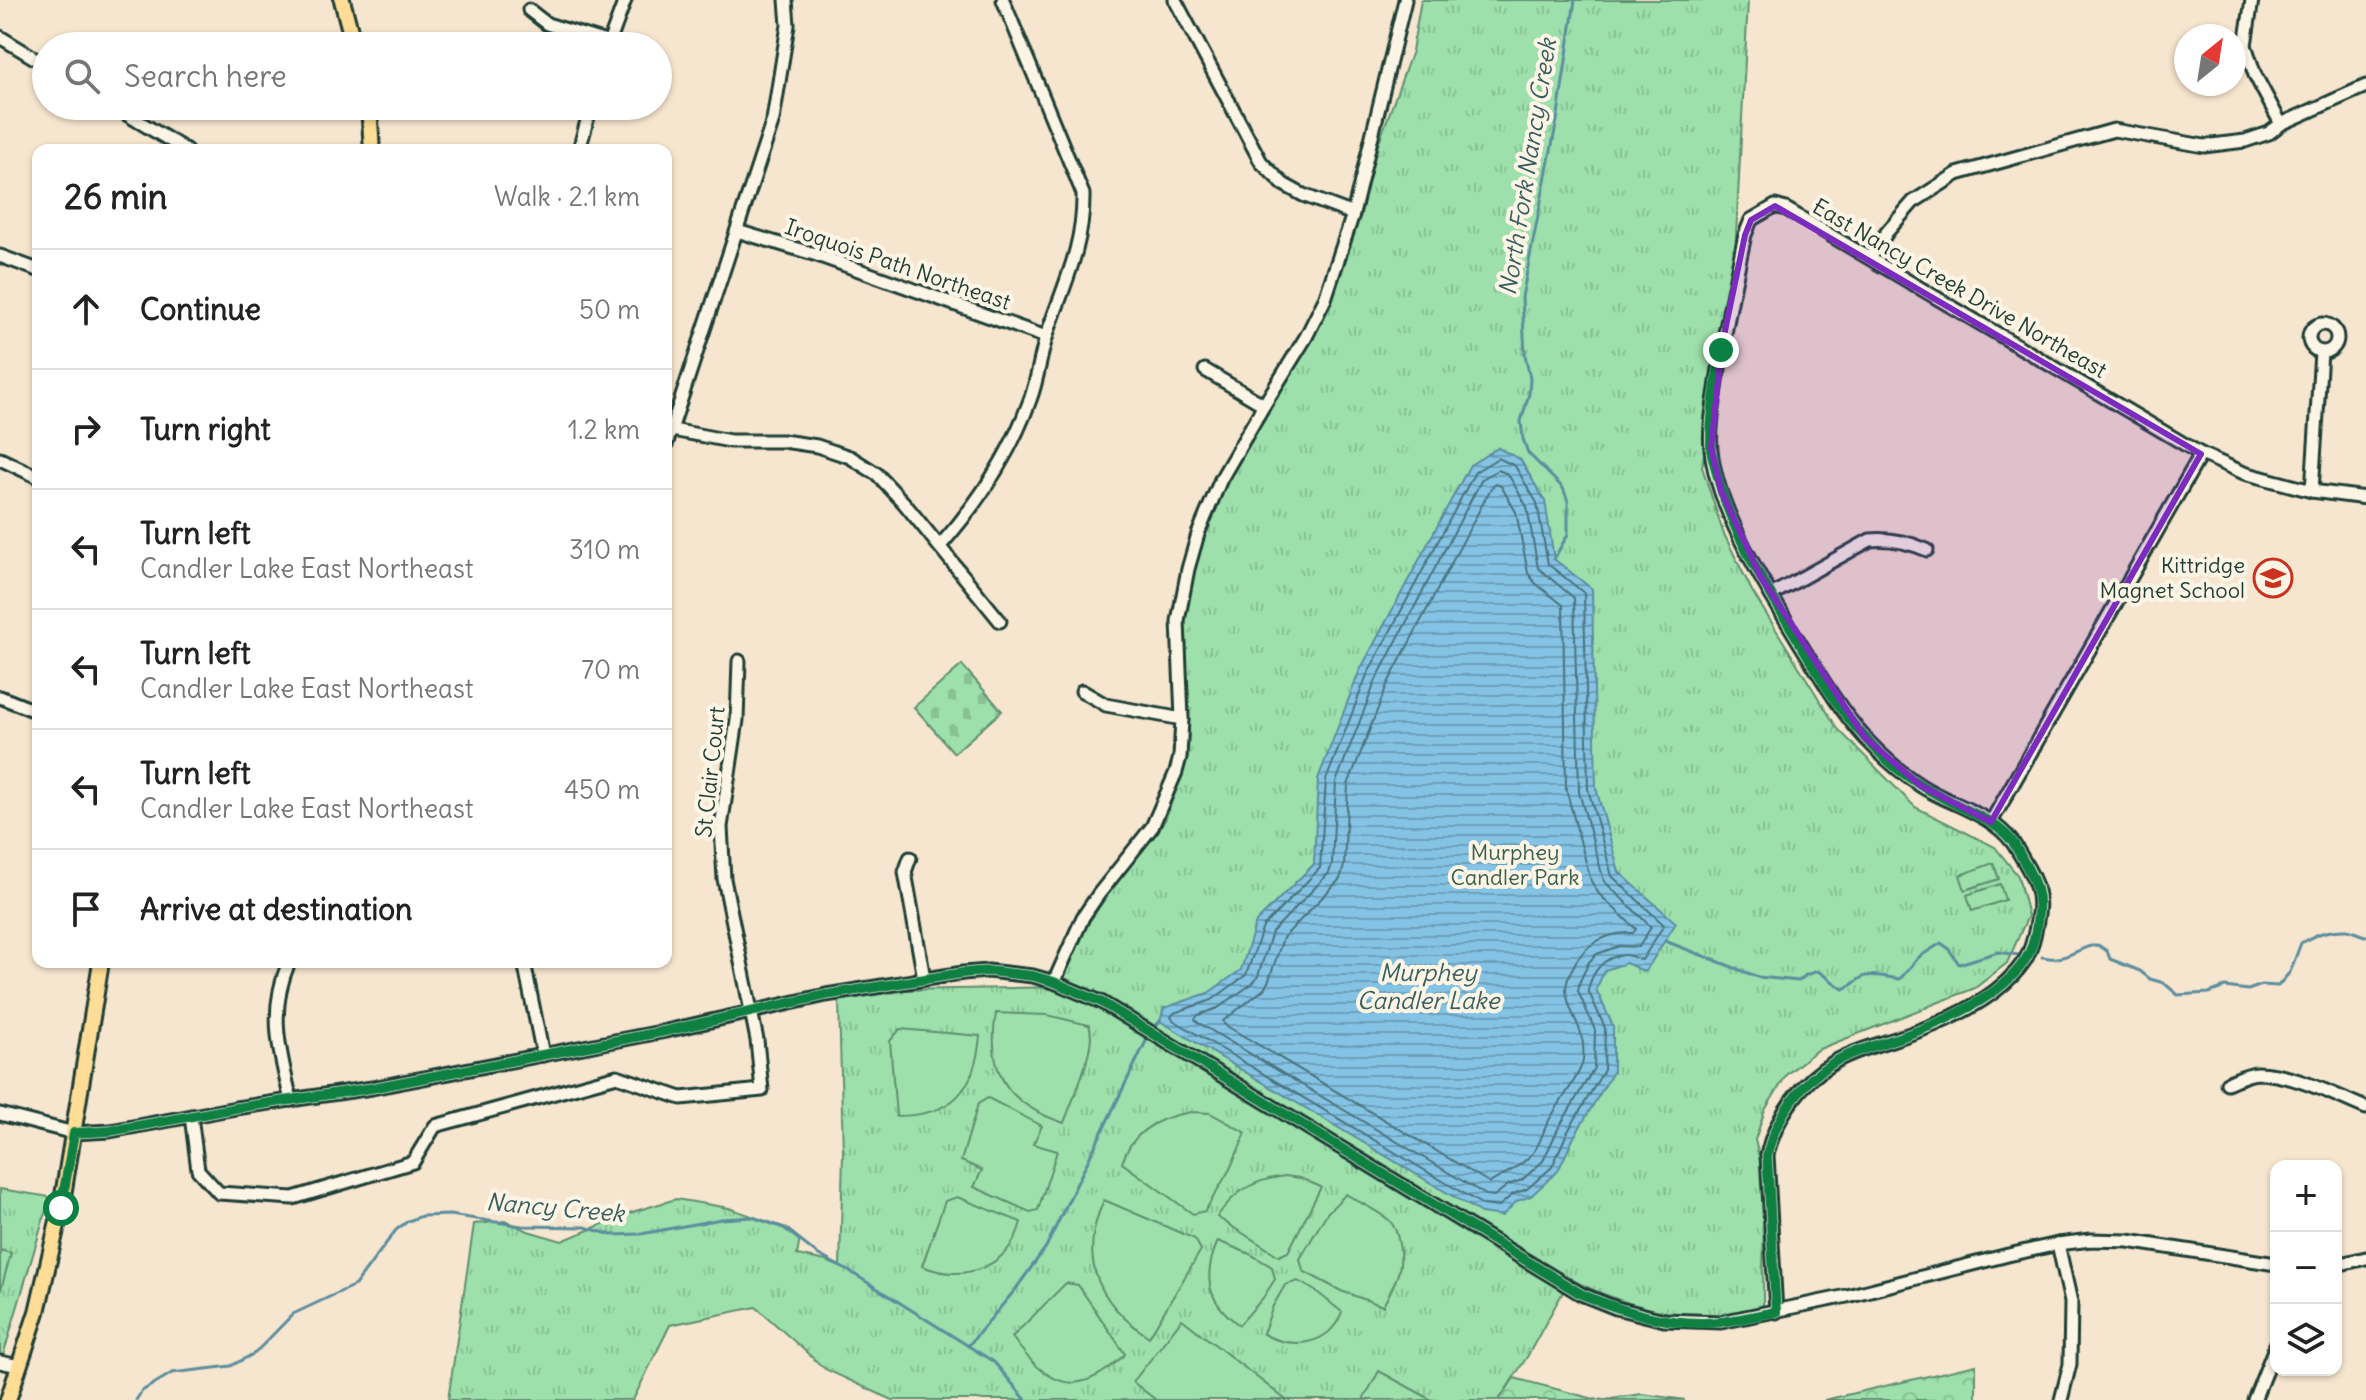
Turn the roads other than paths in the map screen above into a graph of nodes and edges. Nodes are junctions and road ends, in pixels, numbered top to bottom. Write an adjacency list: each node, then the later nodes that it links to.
1 (342, 0): 9 (main road)
2 (625, 0): 11 (street)
3 (786, 0): 23 (street)
4 (1003, 0): 27 (street)
5 (1175, 0): 22 (street)
6 (1405, 0): 22 (street)
7 (2252, 0): 18 (street)
8 (529, 10): 10 (street)
9 (350, 32)
10 (570, 32)
11 (613, 32)
12 (0, 37): 13 (street)
13 (32, 56)
14 (2363, 90): 18 (street)
15 (136, 120): 19 (street)
16 (370, 120): 20 (main road)
17 (587, 120): 21 (street)
18 (2281, 124): 25 (street)
19 (176, 144)
20 (372, 144)
21 (581, 144)
22 (1353, 214): 30 (street)
23 (737, 231): 27 (street, Iroquois Path Northeast); 31 (street)
24 (0, 256): 26 (street)
25 (1870, 258): 33 (street, East Nancy Creek Drive Northeast); 40 (street, East Nancy Creek Drive Northeast)
26 (32, 268)
27 (1046, 337): 38 (street)
28 (2321, 352): 36 (street)
29 (1205, 370): 30 (street)
30 (1264, 405): 46 (street)
31 (672, 418)
32 (672, 431): 38 (street)
33 (2201, 454): 36 (street, East Nancy Creek Drive Northeast); 47 (street)
34 (0, 459): 35 (street)
35 (32, 474)
36 (2312, 491): 37 (street)
37 (2366, 498)
38 (940, 546): 41 (street)
39 (1927, 550): 40 (street)
40 (1771, 595): 47 (street)
41 (1000, 621)
42 (739, 661): 54 (street, St Clair Court)
43 (1082, 691): 46 (street)
44 (0, 697): 45 (street)
45 (32, 710)
46 (1182, 719): 53 (street)
47 (1991, 822): 66 (street)
48 (910, 858): 52 (street)
49 (100, 968): 61 (main road)
50 (286, 968): 57 (street)
51 (525, 968): 55 (street)
52 (924, 978): 53 (street); 54 (street)
53 (1054, 982): 66 (street)
54 (751, 1011): 55 (street); 60 (street, St Clair Court)
55 (543, 1055): 57 (street)
56 (2227, 1083): 58 (street)
57 (291, 1100): 60 (street)
58 (2366, 1108)
59 (0, 1114): 61 (street)
60 (191, 1116): 61 (street)
61 (74, 1133): 69 (main road)
62 (2058, 1244): 64 (street); 66 (street); 71 (street)
63 (2366, 1258): 65 (street)
64 (2270, 1263)
65 (2342, 1264)
66 (1776, 1312)
67 (2270, 1360): 72 (street)
68 (0, 1362): 69 (street)
69 (19, 1366): 70 (main road)
70 (8, 1400)
71 (2061, 1400)
72 (2254, 1400)

